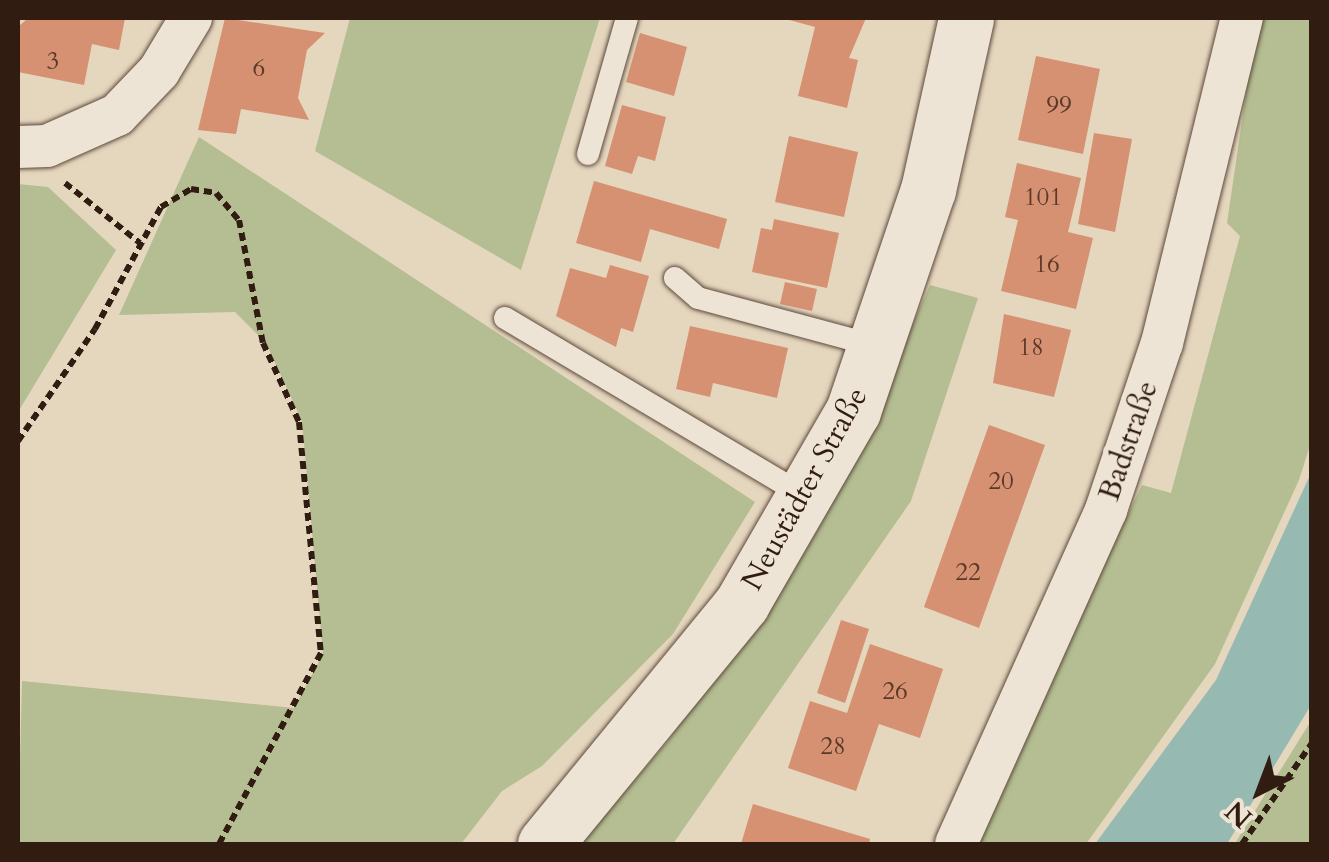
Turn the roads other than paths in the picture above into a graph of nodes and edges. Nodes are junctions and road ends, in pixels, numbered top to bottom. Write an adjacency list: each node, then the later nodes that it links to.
1 (190, 18): 5 (street)
2 (627, 18): 6 (lane)
3 (966, 18): 9 (street, Neustädter Straße)
4 (1242, 18): 12 (street, Badstraße)
5 (20, 147)
6 (588, 154)
7 (675, 278): 9 (lane)
8 (505, 318): 10 (lane)
9 (880, 347): 10 (street, Neustädter Straße)
10 (806, 497): 11 (street, Neustädter Straße)
11 (545, 844)
12 (956, 844)

